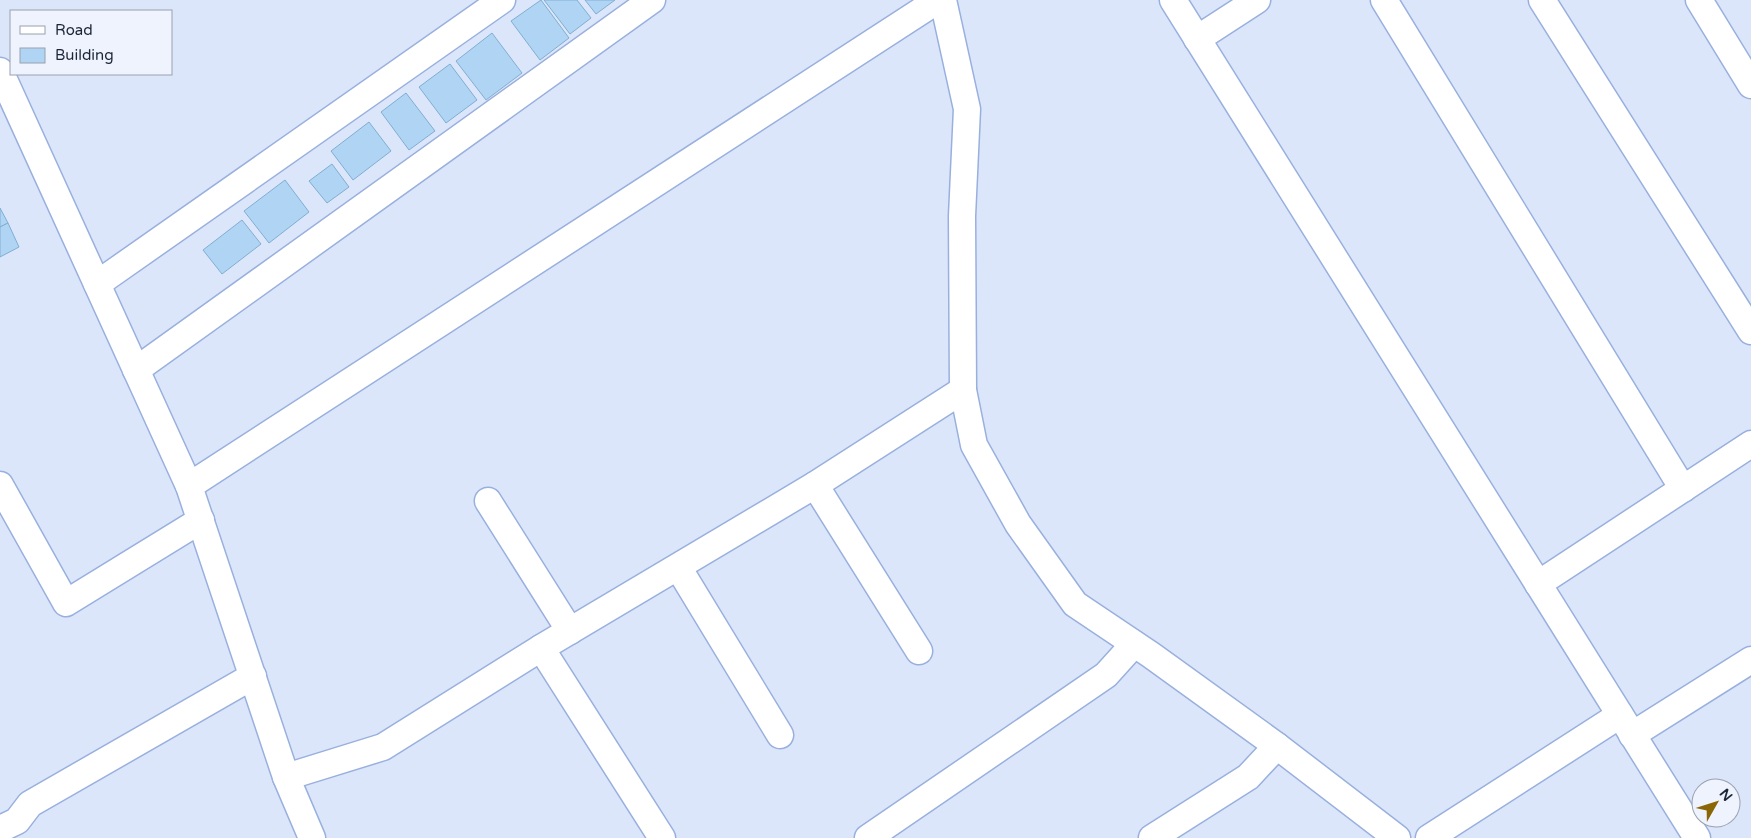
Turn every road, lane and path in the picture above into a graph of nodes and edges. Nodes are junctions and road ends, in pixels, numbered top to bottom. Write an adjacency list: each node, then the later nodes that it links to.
1 (502, 0): 13 (street)
2 (652, 0): 15 (street)
3 (938, 0): 20 (street)
4 (943, 0): 16 (street)
5 (1173, 0): 10 (street)
6 (1257, 0): 10 (street)
7 (1384, 0): 21 (street)
8 (1542, 0): 14 (street)
9 (1699, 0): 12 (street)
10 (1197, 39): 25 (street)
11 (0, 71): 13 (street)
12 (1751, 85)
13 (97, 284): 15 (street)
14 (1751, 331)
15 (136, 370): 20 (street)
16 (962, 390): 19 (street); 27 (street)
17 (1751, 444): 21 (street)
18 (0, 485): 23 (street)
19 (815, 485): 24 (street); 29 (street)
20 (189, 486): 23 (street)
21 (1683, 489): 25 (street)
22 (488, 501): 26 (street)
23 (201, 520): 31 (street)
24 (678, 567): 26 (street); 33 (street)
25 (1538, 584): 32 (street)
26 (570, 631): 28 (street)
27 (1134, 644): 34 (street); 39 (street)
28 (541, 648): 35 (street); 38 (street)
29 (919, 651)
30 (1751, 660): 32 (street)
31 (253, 676): 35 (street); 36 (street)
32 (1626, 725): 42 (street); 43 (street)
33 (780, 735)
34 (1277, 746): 40 (street); 41 (street)
35 (286, 777): 37 (street)
36 (0, 829)
37 (312, 838)
38 (662, 838)
39 (868, 838)
40 (1152, 838)
41 (1398, 838)
42 (1429, 838)
43 (1697, 838)

